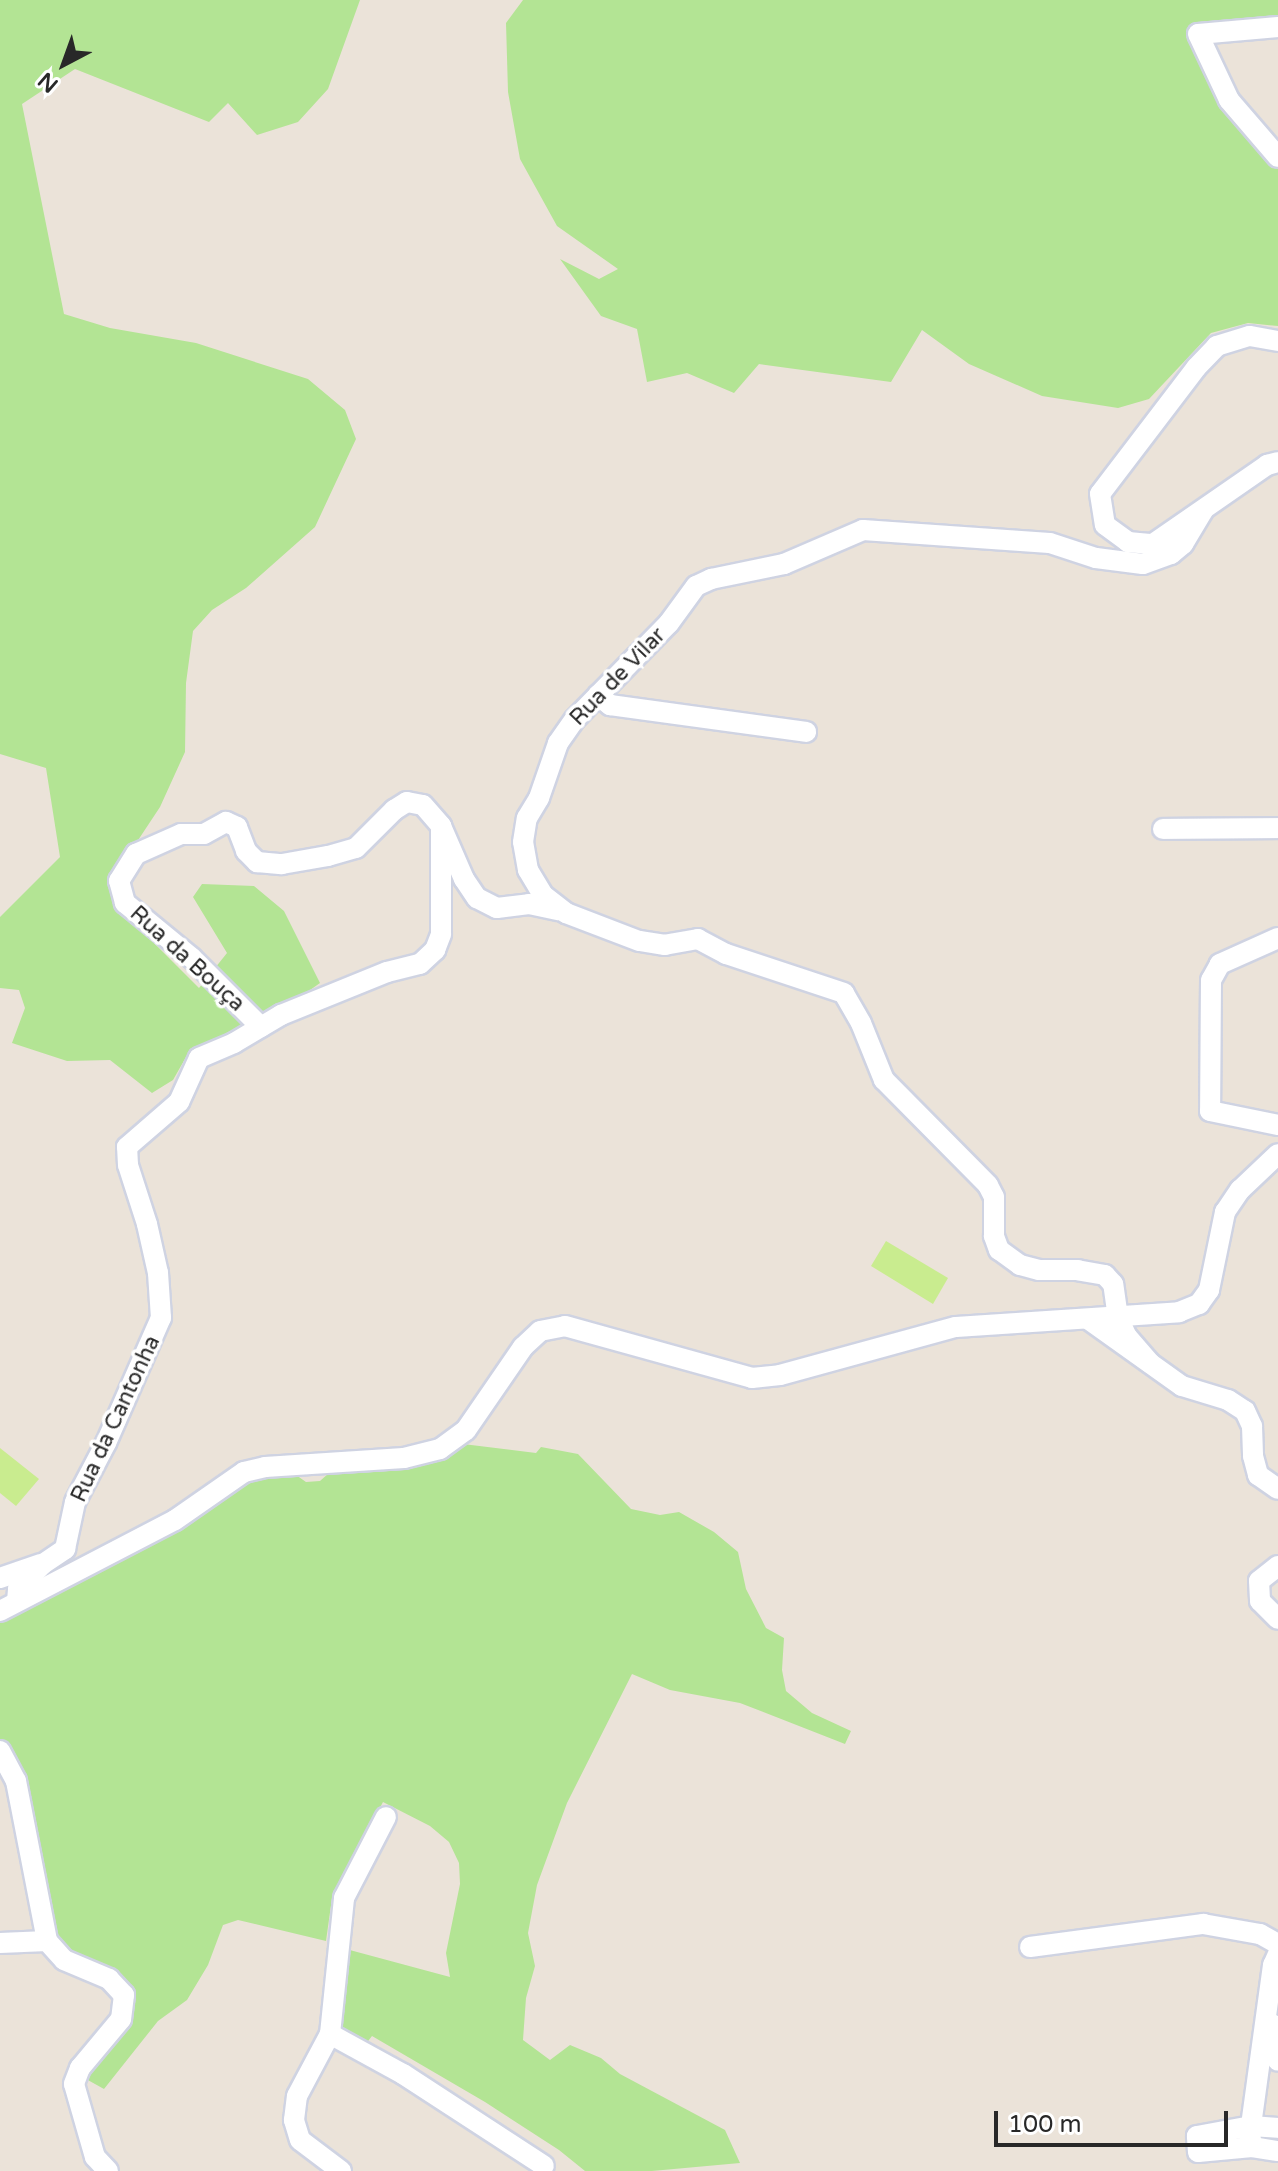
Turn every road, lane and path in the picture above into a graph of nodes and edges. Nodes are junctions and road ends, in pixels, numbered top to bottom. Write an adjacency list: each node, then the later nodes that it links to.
1 (1278, 27): 2 (street)
2 (1278, 157)
3 (1278, 341): 5 (street)
4 (1278, 462): 5 (street)
5 (1203, 511): 6 (street, Rua de Vilar)
6 (598, 695): 7 (street); 11 (street, Rua de Vilar)
7 (806, 732)
8 (441, 826): 11 (street, Rua da Bouça); 13 (street, Rua da Cantonha); 13 (street, Rua da Bouça)
9 (1278, 828): 10 (street)
10 (1163, 829)
11 (566, 913): 16 (street, Rua de Vilar)
12 (1278, 938): 14 (street)
13 (261, 1027): 20 (street, Rua da Cantonha)
14 (1278, 1125)
15 (1278, 1154): 16 (street)
16 (1118, 1318): 17 (street); 18 (street)
17 (1088, 1319): 18 (street); 23 (street)
18 (1150, 1363): 19 (street)
19 (1278, 1489)
20 (43, 1564): 22 (street); 23 (street, Rua da Cantonha)
21 (1278, 1566): 24 (street)
22 (0, 1578)
23 (9, 1606)
24 (1278, 1619)
25 (0, 1751): 27 (street)
26 (386, 1817): 33 (street)
27 (47, 1941): 28 (street); 40 (street)
28 (0, 1943)
29 (1278, 1944): 30 (street)
30 (1030, 1947)
31 (1278, 1954): 32 (street)
32 (1269, 2004): 34 (street); 35 (street)
33 (330, 2034): 39 (street); 41 (street)
34 (1278, 2061)
35 (1251, 2126): 36 (street); 37 (street); 37 (street)
36 (1278, 2128)
37 (1252, 2147): 38 (street)
38 (1278, 2151)
39 (544, 2166)
40 (108, 2171)
41 (341, 2171)

